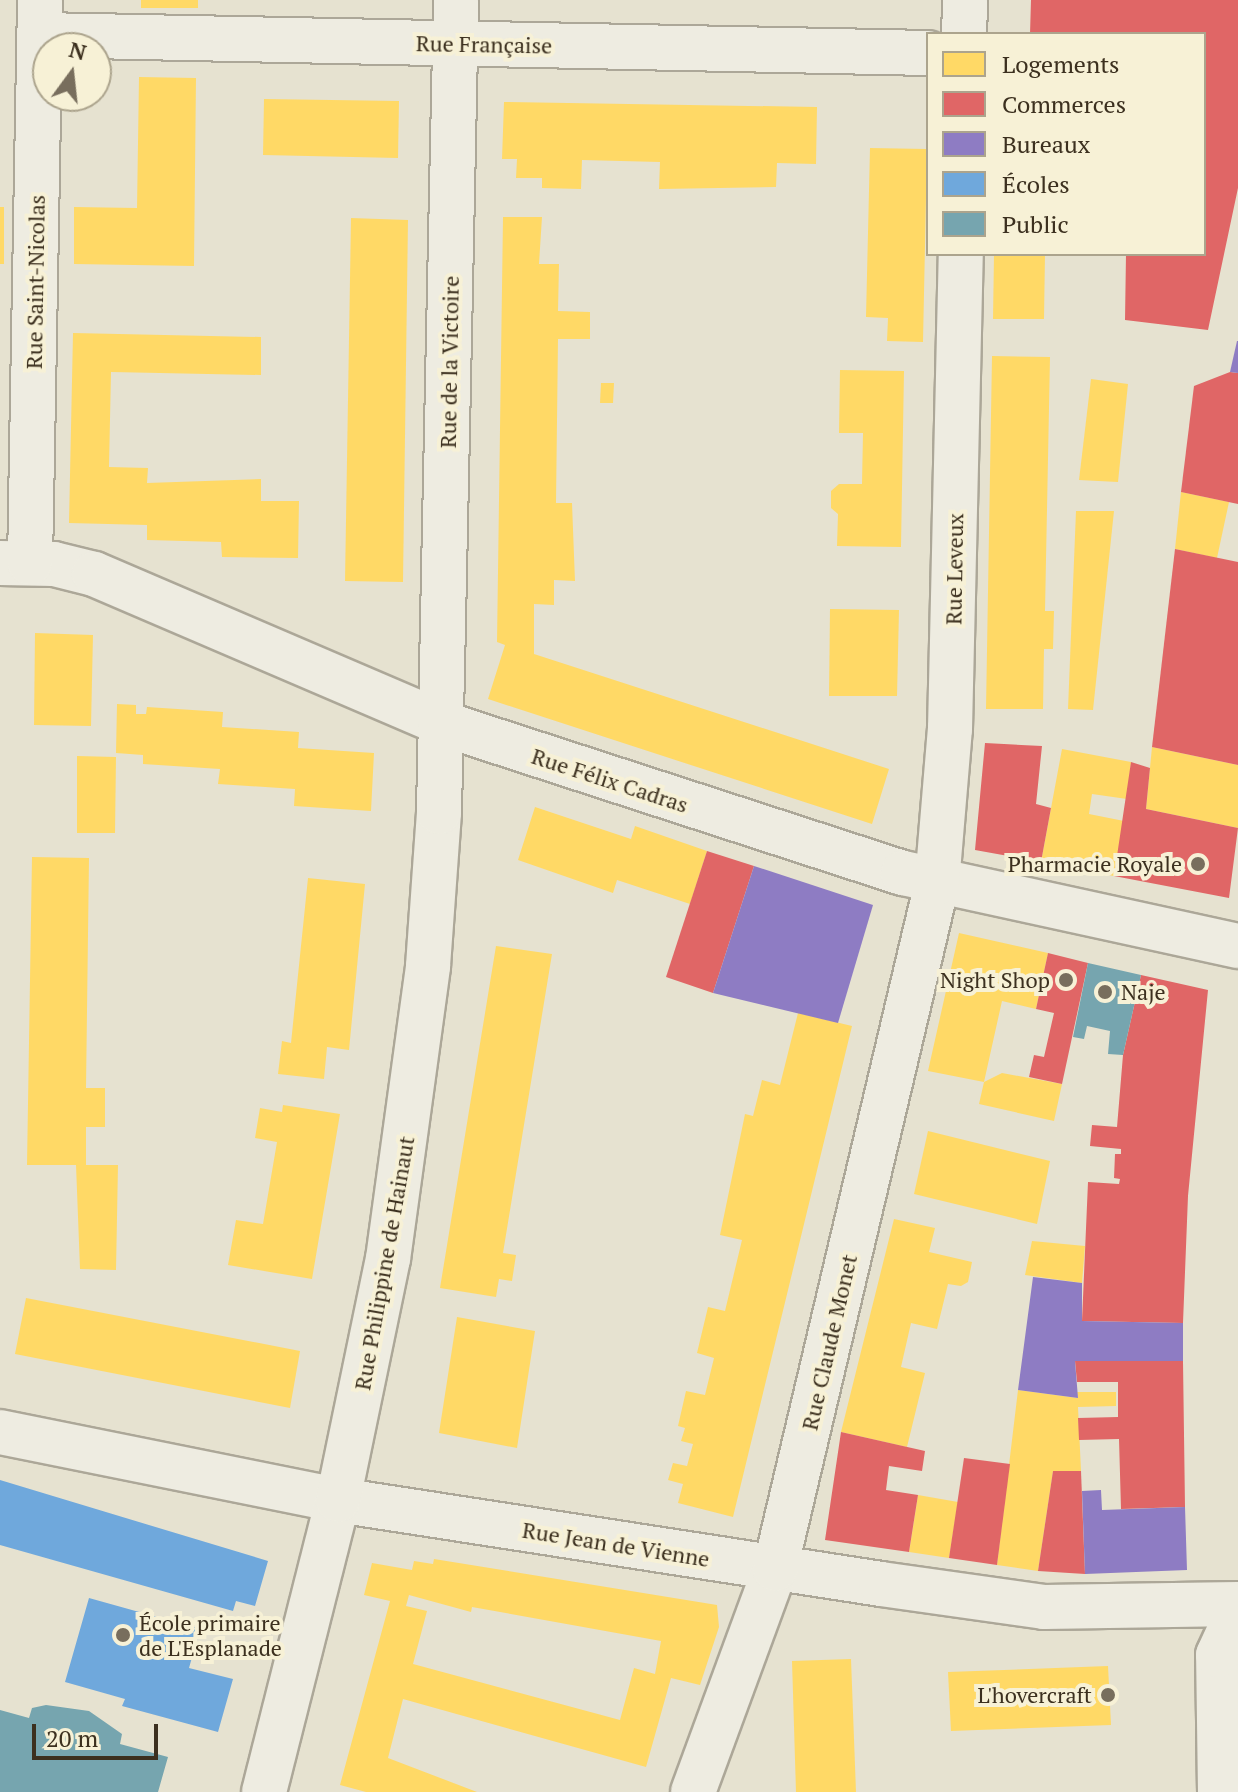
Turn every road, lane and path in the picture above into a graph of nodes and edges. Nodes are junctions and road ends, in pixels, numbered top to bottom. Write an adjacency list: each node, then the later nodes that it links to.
1 (456, 0): 5 (street, Rue de la Victoire)
2 (965, 0): 4 (street)
3 (40, 18): 5 (street, Rue Française); 7 (street, Rue Saint-Nicolas)
4 (964, 32)
5 (455, 44): 6 (street, Rue Française); 10 (street, Rue de la Victoire)
6 (926, 53)
7 (19, 128): 9 (street, Rue Saint-Nicolas)
8 (961, 256): 11 (street, Rue Leveux)
9 (15, 563): 10 (street, Rue Félix Cadras)
10 (441, 723): 11 (street, Rue Félix Cadras); 14 (street, Rue Philippine de Hainaut)
11 (937, 883): 12 (street, Rue Félix Cadras); 15 (street, Rue Claude Monet)
12 (1238, 946)
13 (0, 1432): 14 (street, Rue Jean de Vienne)
14 (338, 1500): 15 (street, Rue Jean de Vienne); 18 (street, Rue Philippine de Hainaut)
15 (775, 1569): 16 (street, Rue Jean de Vienne); 19 (street, Rue Claude Monet)
16 (1238, 1604)
17 (1238, 1612): 20 (street)
18 (264, 1792)
19 (693, 1792)
20 (1220, 1792)

